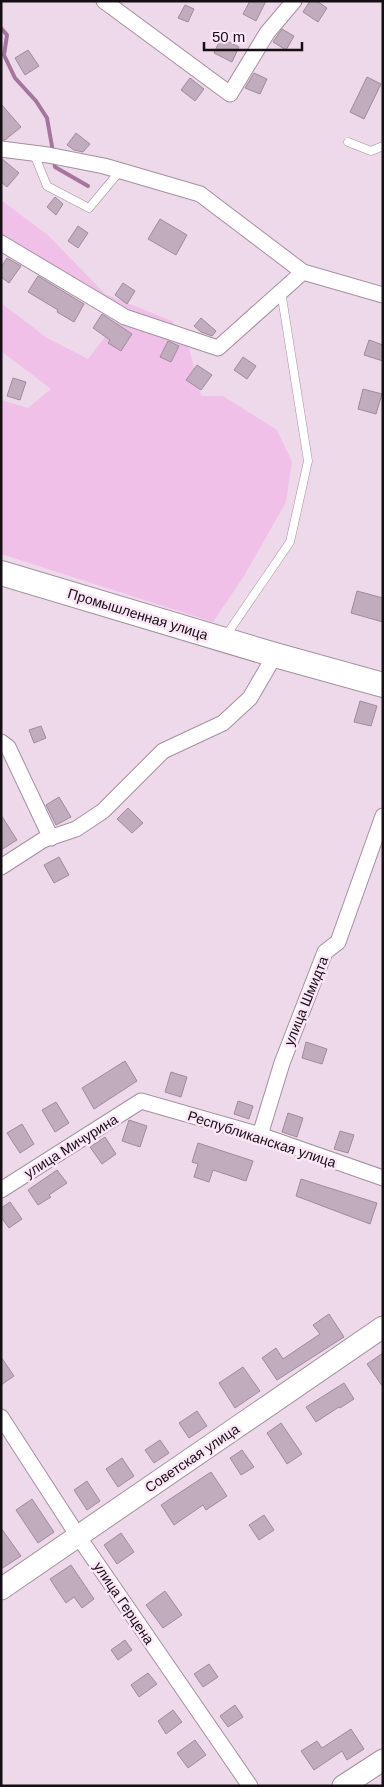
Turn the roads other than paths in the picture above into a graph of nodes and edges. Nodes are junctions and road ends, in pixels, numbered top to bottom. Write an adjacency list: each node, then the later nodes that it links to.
1 (104, 1): 2 (street)
2 (294, 1)
3 (348, 142): 4 (lane)
4 (383, 146)
5 (1, 149): 6 (street)
6 (46, 155): 7 (street); 7 (lane)
7 (120, 171): 9 (street)
8 (1, 243): 10 (street)
9 (303, 272): 10 (street); 11 (street)
10 (281, 291): 13 (lane)
11 (383, 295)
12 (1, 573): 13 (main road, Промышленная улица)
13 (224, 639): 14 (main road, Промышленная улица)
14 (275, 655): 15 (main road, Промышленная улица); 18 (street)
15 (383, 685)
16 (5, 745): 18 (street)
17 (383, 816): 21 (street, улица Шмидта)
18 (51, 838): 19 (street)
19 (1, 867)
20 (141, 1101): 21 (street, Республиканская улица); 23 (street, улица Мичурина)
21 (260, 1135): 22 (street, Республиканская улица)
22 (383, 1178)
23 (1, 1190)
24 (383, 1327): 26 (street, Советская улица)
25 (1, 1418): 26 (street, улица Герцена)
26 (78, 1536): 27 (street, Советская улица); 29 (street, улица Герцена)
27 (1, 1589)
28 (383, 1760): 30 (street)
29 (250, 1786)
30 (343, 1786)

